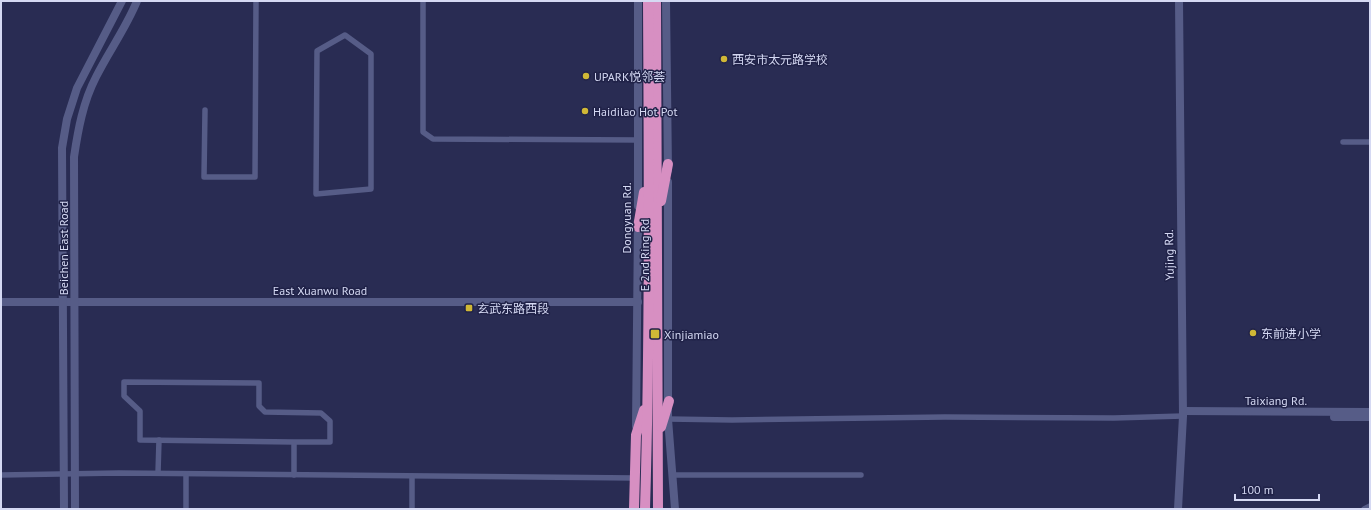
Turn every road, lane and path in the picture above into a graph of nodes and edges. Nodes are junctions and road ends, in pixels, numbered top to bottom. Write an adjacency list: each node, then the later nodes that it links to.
1 (122, 1): 21 (street, Beichen East Road)
2 (137, 1): 22 (street, Beichen East Road)
3 (256, 1): 10 (street)
4 (423, 1): 12 (street)
5 (638, 1): 12 (street, Dongyuan Rd.)
6 (648, 1): 11 (highway, E 2nd Ring Rd)
7 (656, 1): 11 (highway, E 2nd Ring Rd)
8 (666, 1): 16 (street)
9 (1179, 1): 27 (street, Yujing Rd.)
10 (205, 110)
11 (652, 113): 15 (highway, E 2nd Ring Rd); 19 (highway, E 2nd Ring Rd)
12 (638, 140): 18 (street, Dongyuan Rd.)
13 (1343, 142): 14 (street)
14 (1370, 142)
15 (649, 162): 18 (highway); 24 (highway, E 2nd Ring Rd)
16 (668, 164): 19 (highway); 25 (street)
17 (371, 189): 17 (street)
18 (638, 227): 23 (street, Dongyuan Rd.)
19 (657, 229): 31 (highway, E 2nd Ring Rd)
20 (1, 302): 21 (street, East Xuanwu Road)
21 (62, 302): 22 (street, East Xuanwu Road); 35 (street, Beichen East Road)
22 (75, 302): 23 (street, East Xuanwu Road); 36 (street, Beichen East Road)
23 (638, 302): 30 (street, Dongyuan Rd.)
24 (648, 398): 30 (highway); 50 (highway, E 2nd Ring Rd)
25 (669, 401): 29 (street); 31 (highway)
26 (1370, 412): 27 (street, Taixiang Rd.)
27 (1183, 414): 28 (street, Taixiang Rd.); 29 (street); 53 (street, Yujing Rd.)
28 (1370, 417)
29 (668, 419): 38 (street)
30 (636, 435): 43 (highway)
31 (658, 437): 51 (highway, E 2nd Ring Rd)
32 (159, 440): 33 (street); 33 (street); 34 (street)
33 (294, 442): 40 (street)
34 (158, 473): 36 (street); 37 (street)
35 (64, 474): 36 (street); 39 (street); 45 (street, Beichen East Road)
36 (76, 474): 46 (street, Beichen East Road)
37 (186, 474): 40 (street); 47 (street)
38 (673, 474): 41 (street); 52 (street)
39 (1, 475)
40 (294, 475): 42 (street)
41 (861, 475)
42 (412, 476): 43 (street); 48 (street)
43 (635, 478): 49 (highway)
44 (1370, 506): 54 (street)
45 (64, 509)
46 (75, 509)
47 (186, 509)
48 (412, 509)
49 (634, 509)
50 (645, 509)
51 (658, 509)
52 (675, 509)
53 (1178, 509)
54 (1364, 509)

